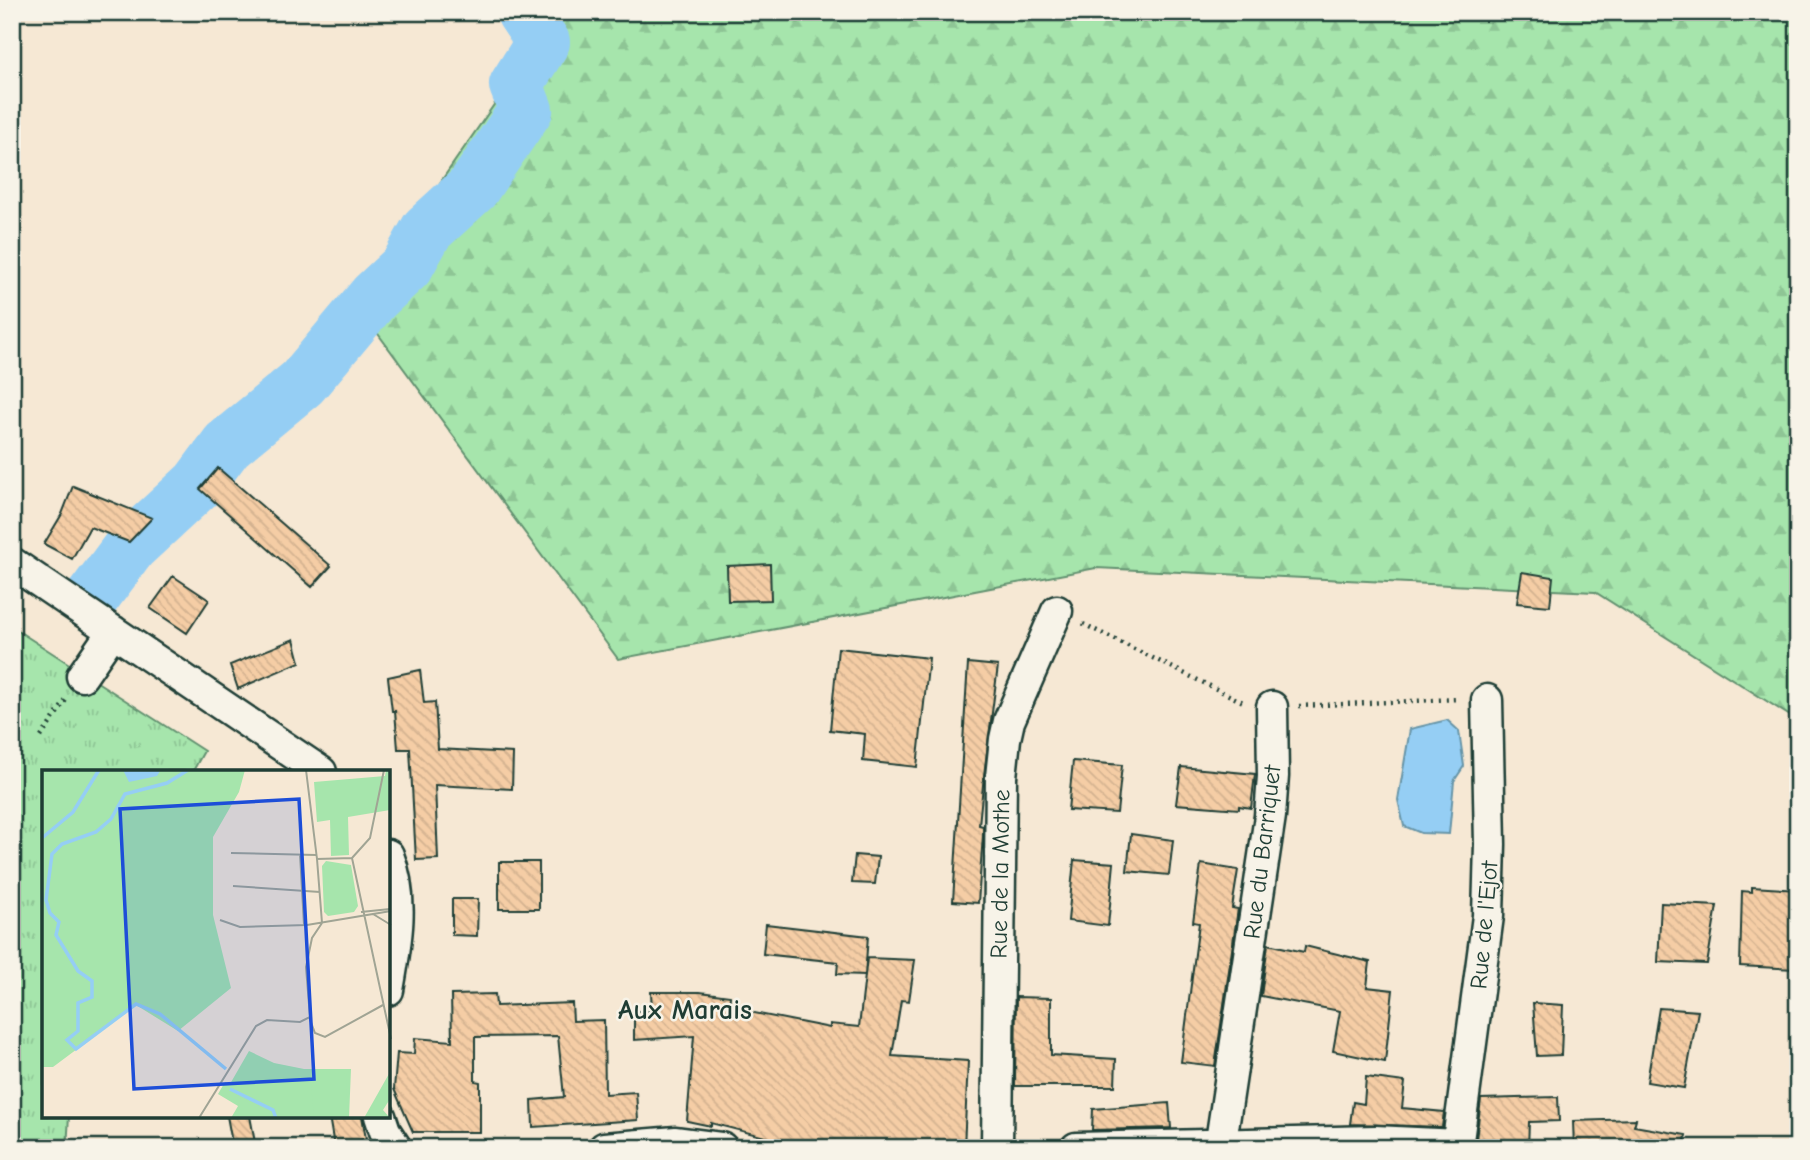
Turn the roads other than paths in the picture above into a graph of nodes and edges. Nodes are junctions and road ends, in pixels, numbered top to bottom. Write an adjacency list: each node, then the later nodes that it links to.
1 (12, 563): 3 (street)
2 (1057, 611): 16 (street, Rue de la Mothe)
3 (113, 631): 4 (street); 7 (street)
4 (82, 676)
5 (1487, 700): 12 (street, Rue de l'Ejot)
6 (1272, 707): 11 (street, Rue du Barriquet)
7 (318, 770)
8 (390, 862): 9 (street)
9 (390, 976)
10 (381, 1118): 13 (street)
11 (1220, 1147): 12 (street); 17 (street)
12 (1457, 1147)
13 (396, 1148)
14 (604, 1148): 15 (street)
15 (722, 1148)
16 (997, 1148)
17 (1076, 1148)

